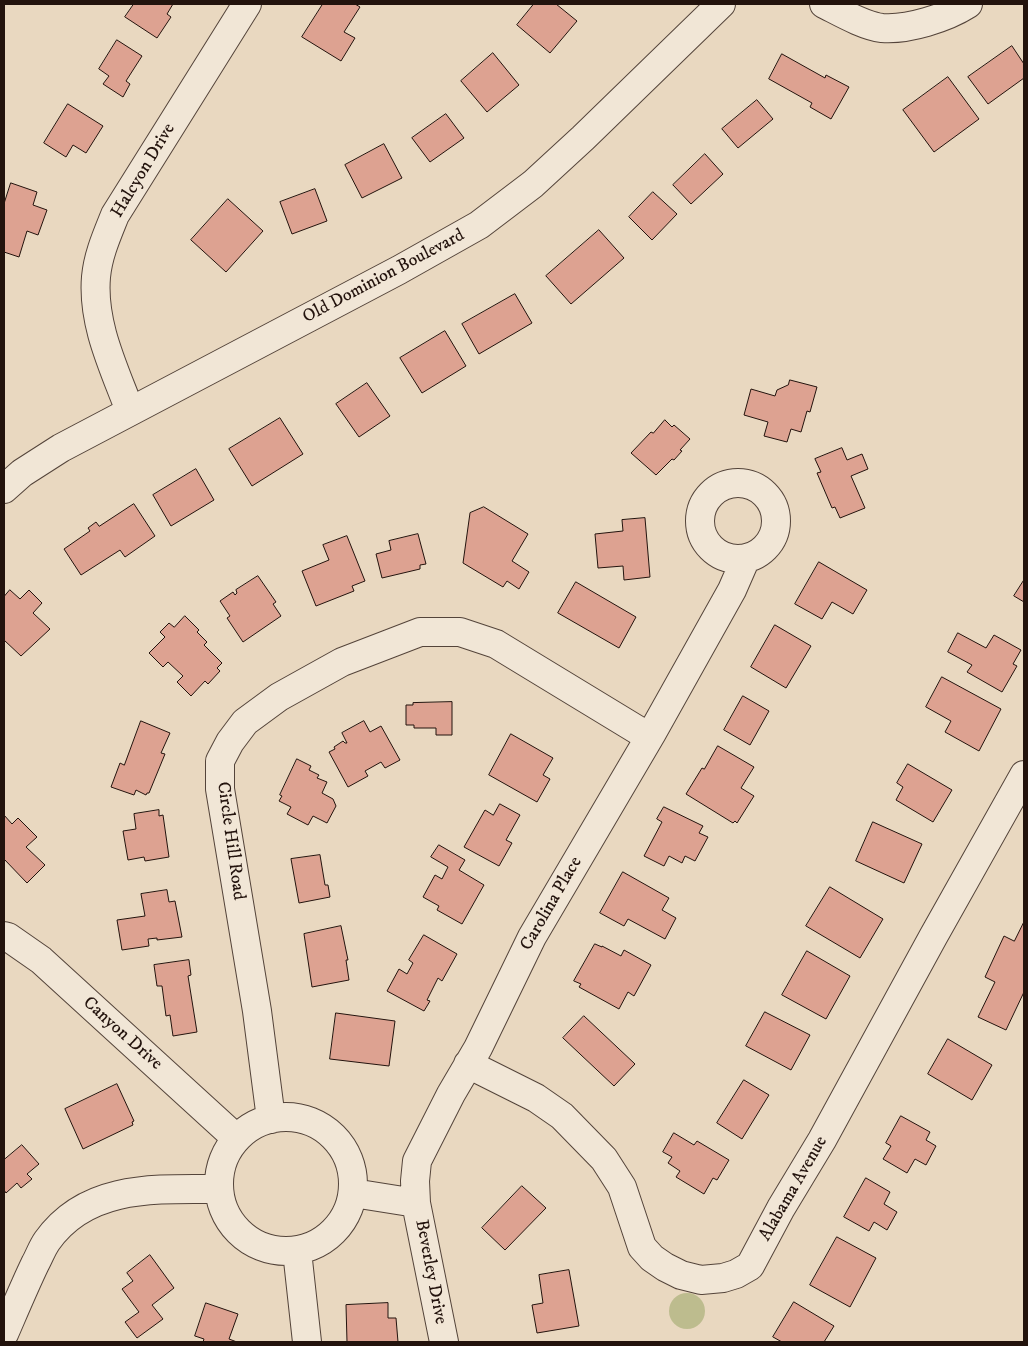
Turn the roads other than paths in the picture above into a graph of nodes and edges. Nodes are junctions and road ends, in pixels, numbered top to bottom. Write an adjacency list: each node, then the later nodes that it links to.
1 (247, 4): 5 (street, Halcyon Drive)
2 (721, 4): 5 (street, Old Dominion Boulevard)
3 (824, 4): 4 (street)
4 (968, 4)
5 (130, 411): 6 (street, Old Dominion Boulevard)
6 (4, 489)
7 (746, 558): 8 (street, Carolina Place)
8 (649, 737): 11 (street, Carolina Place); 12 (street, Circle Hill Road)
9 (1024, 775): 11 (street, Alabama Avenue)
10 (4, 936): 13 (street, Canyon Drive)
11 (468, 1064): 16 (street, Carolina Place)
12 (271, 1119): 13 (street); 15 (street)
13 (236, 1138): 14 (street)
14 (218, 1189): 17 (street); 18 (street)
15 (353, 1193): 16 (street); 17 (street)
16 (416, 1203): 20 (street, Beverley Drive)
17 (297, 1251): 19 (street)
18 (4, 1334)
19 (307, 1342)
20 (444, 1342)

